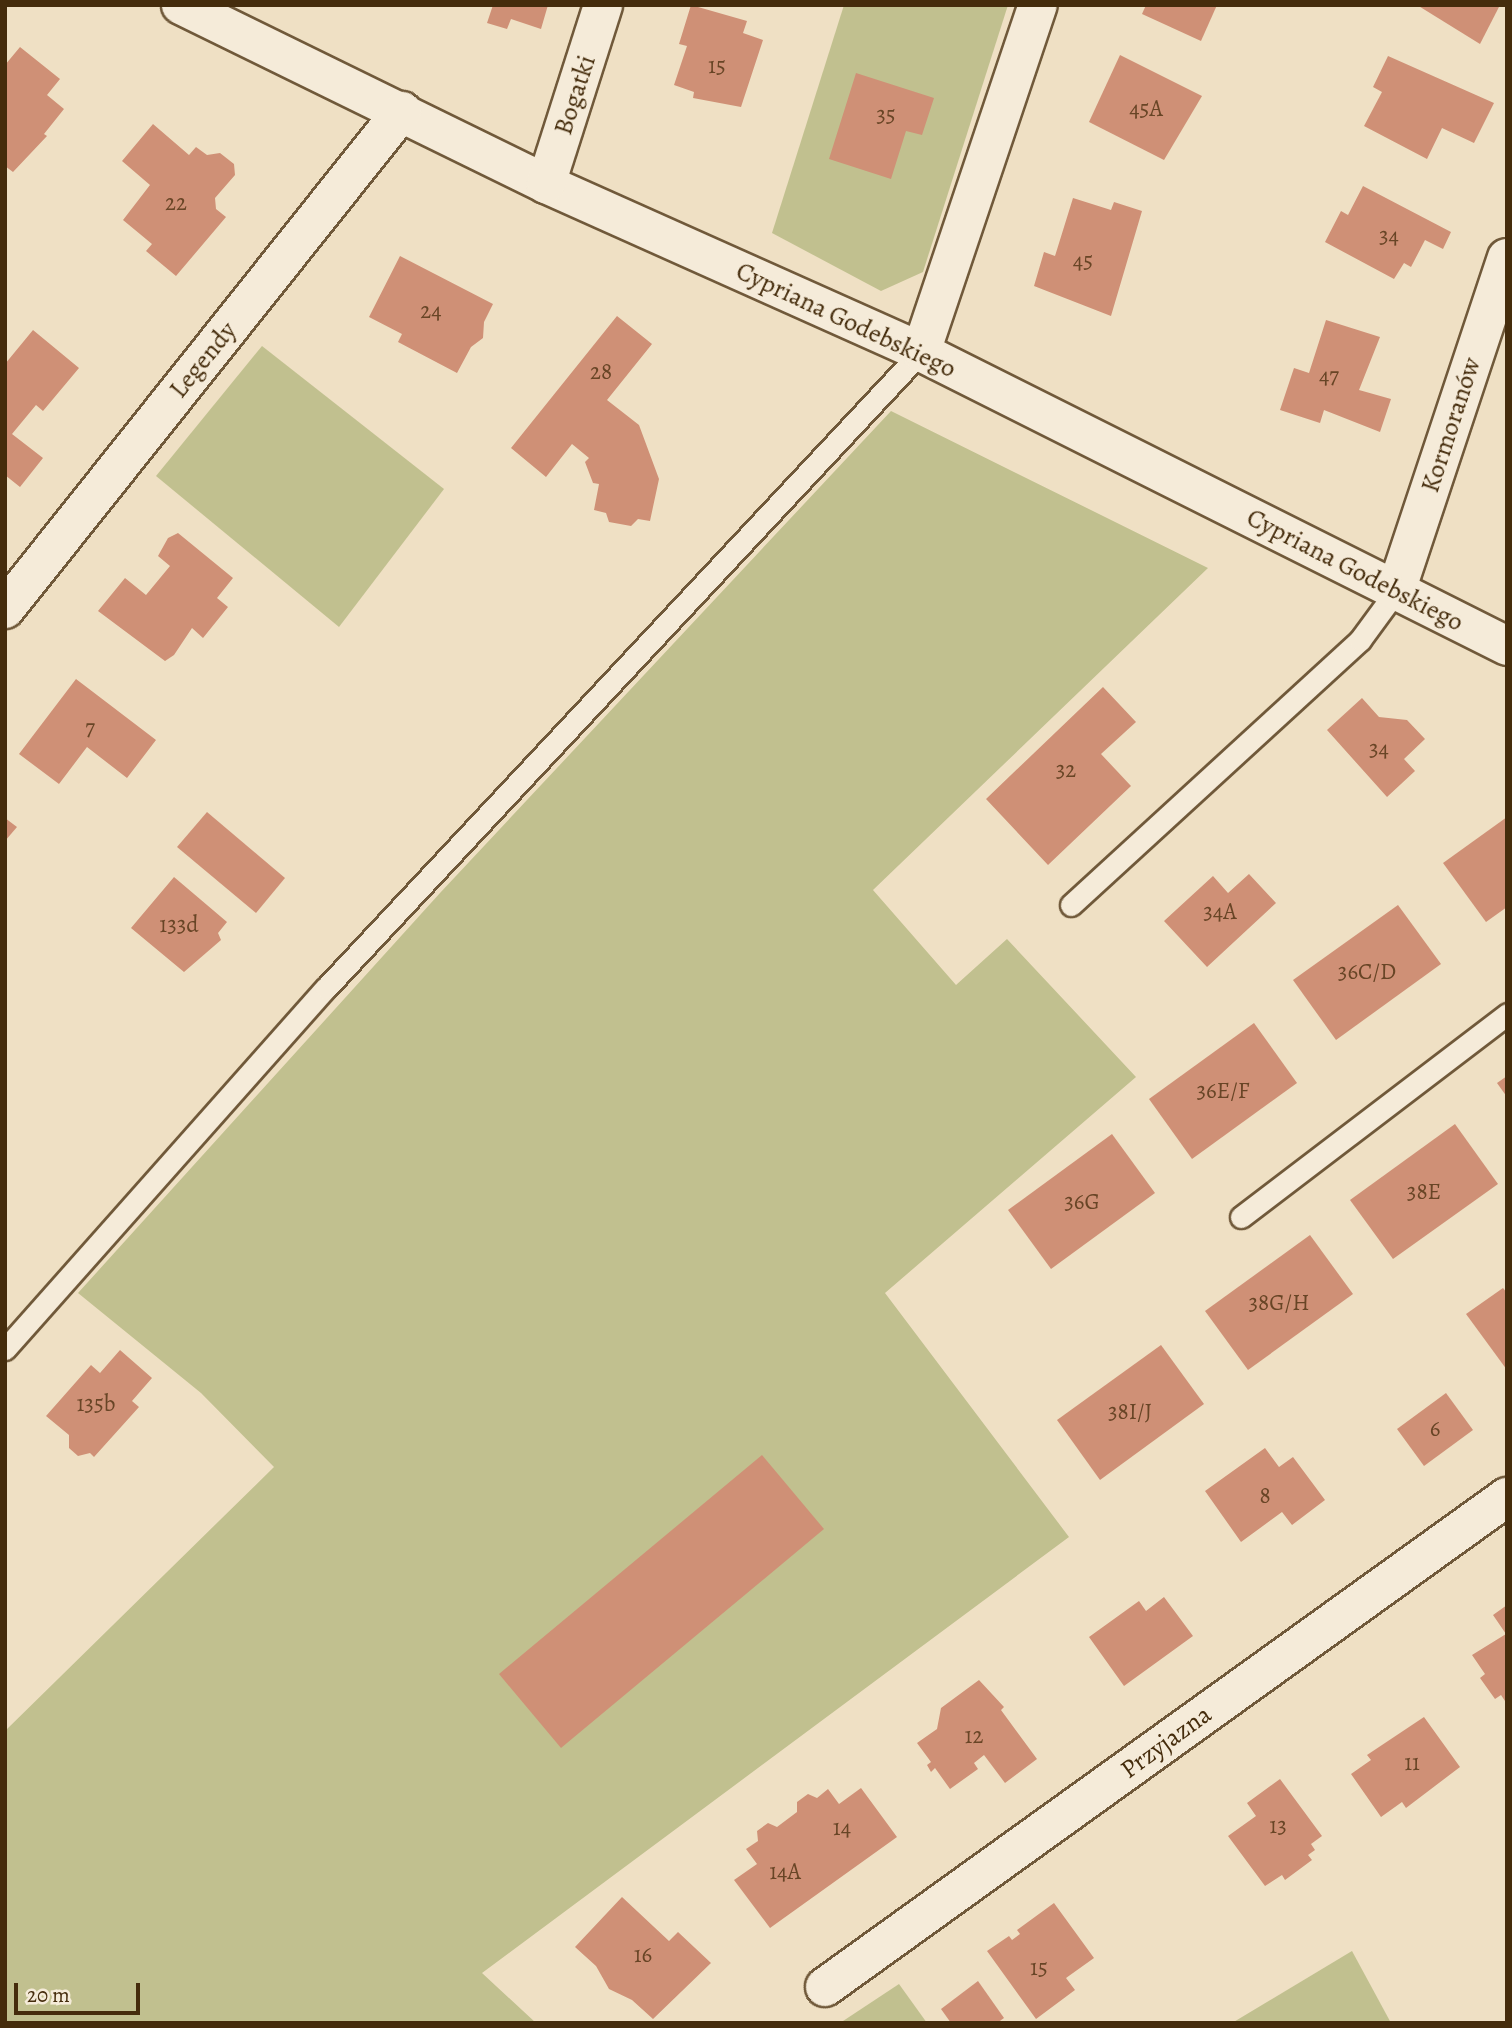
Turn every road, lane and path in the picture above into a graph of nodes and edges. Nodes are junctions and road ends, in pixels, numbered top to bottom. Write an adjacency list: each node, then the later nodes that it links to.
1 (603, 5): 5 (street, Bogatki)
2 (1038, 5): 7 (street)
3 (197, 9): 4 (street, Cypriana Godebskiego)
4 (402, 111): 5 (street, Cypriana Godebskiego); 9 (street, Legendy)
5 (546, 184): 7 (street, Cypriana Godebskiego)
6 (1507, 258): 8 (street, Kormoranów)
7 (920, 352): 8 (street, Cypriana Godebskiego); 14 (lane)
8 (1396, 592): 10 (street, Cypriana Godebskiego); 11 (lane)
9 (5, 609)
10 (1507, 646)
11 (1071, 905)
12 (1507, 1014): 13 (lane)
13 (1241, 1217)
14 (5, 1349)
15 (1507, 1497): 16 (street, Przyjazna)
16 (825, 1987)

